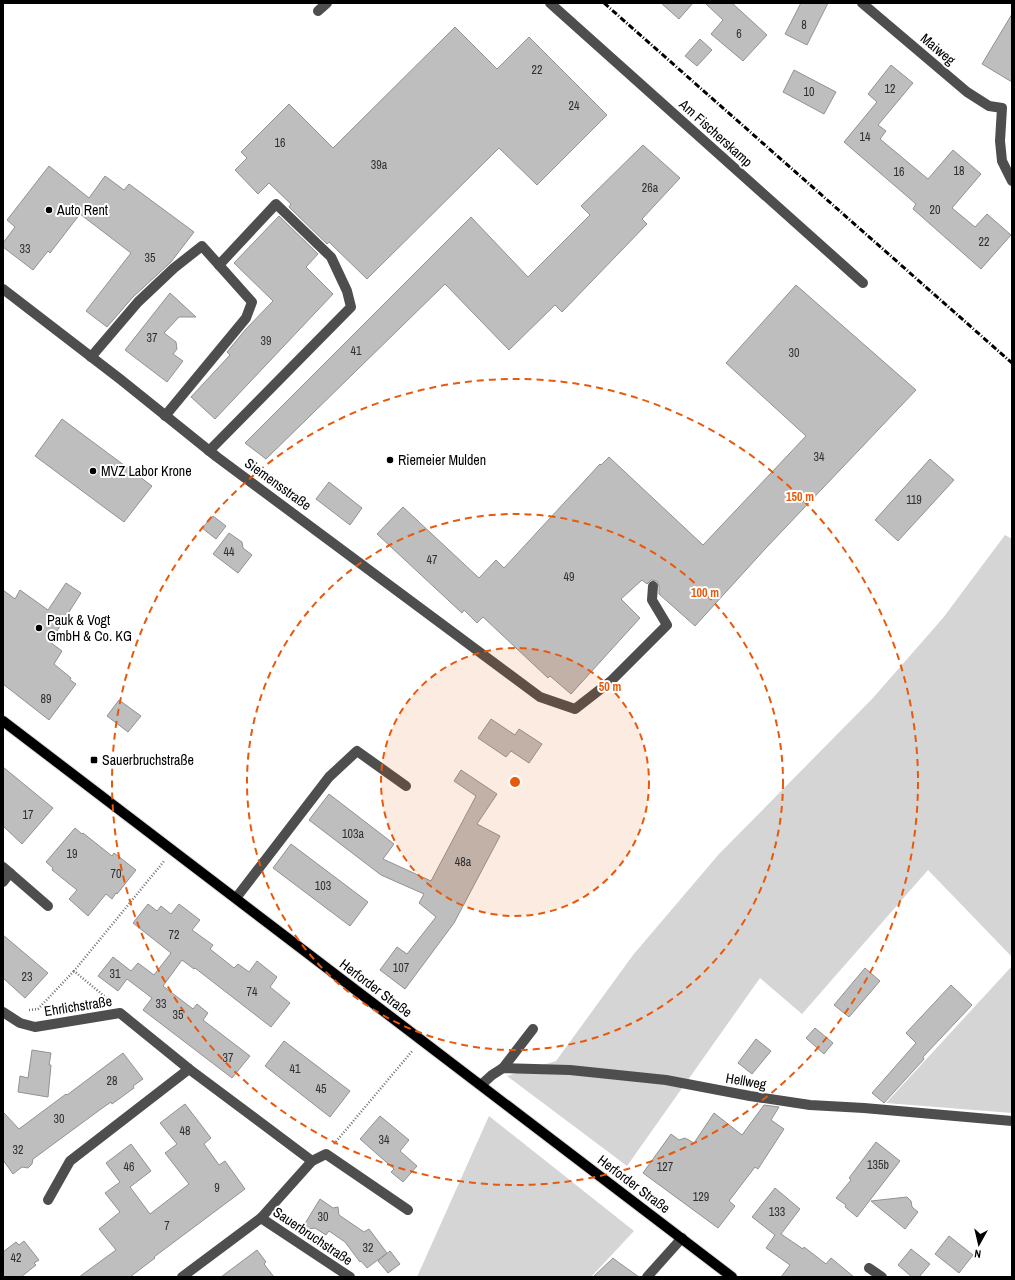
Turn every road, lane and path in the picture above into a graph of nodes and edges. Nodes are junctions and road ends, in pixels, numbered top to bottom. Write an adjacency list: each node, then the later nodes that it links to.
1 (327, 3): 4 (street)
2 (550, 3): 8 (street, Am Fischerskamp)
3 (862, 3): 5 (street, Maiweg)
4 (318, 11)
5 (1007, 107): 6 (street, Maiweg)
6 (1012, 181)
7 (219, 265): 10 (street); 11 (street); 12 (street)
8 (863, 283)
9 (3, 289): 10 (street, Siemensstraße)
10 (91, 357): 11 (street, Siemensstraße)
11 (165, 416): 12 (street, Siemensstraße)
12 (209, 451): 13 (street, Siemensstraße)
13 (653, 586)
14 (3, 721): 16 (main road, Herforder Straße)
15 (406, 786): 19 (street)
16 (173, 851): 19 (main road, Herforder Straße); 21 (path)
17 (6, 870): 18 (street); 20 (street)
18 (3, 882)
19 (236, 898): 26 (main road, Herforder Straße)
20 (48, 906)
21 (74, 971): 23 (path); 24 (path)
22 (3, 1012): 24 (street, Ehrlichstraße)
23 (120, 1013): 24 (street, Ehrlichstraße); 27 (street, Ehrlichstraße)
24 (20, 1023)
25 (532, 1029): 28 (street)
26 (421, 1040): 29 (main road, Herforder Straße); 31 (path)
27 (189, 1068): 32 (street, Ehrlichstraße); 33 (street)
28 (503, 1068): 29 (street); 30 (street, Hellweg)
29 (481, 1085): 36 (main road, Herforder Straße)
30 (1012, 1121)
31 (326, 1154): 32 (street, Sauerbruchstraße); 34 (street)
32 (312, 1161): 35 (street, Sauerbruchstraße)
33 (48, 1200)
34 (408, 1210)
35 (261, 1218): 38 (street, Sauerbruchstraße); 39 (street, Sauerbruchstraße)
36 (682, 1238): 40 (street); 41 (main road, Herforder Straße)
37 (869, 1268): 42 (street)
38 (182, 1277)
39 (350, 1277)
40 (647, 1277)
41 (732, 1277)
42 (882, 1277)

